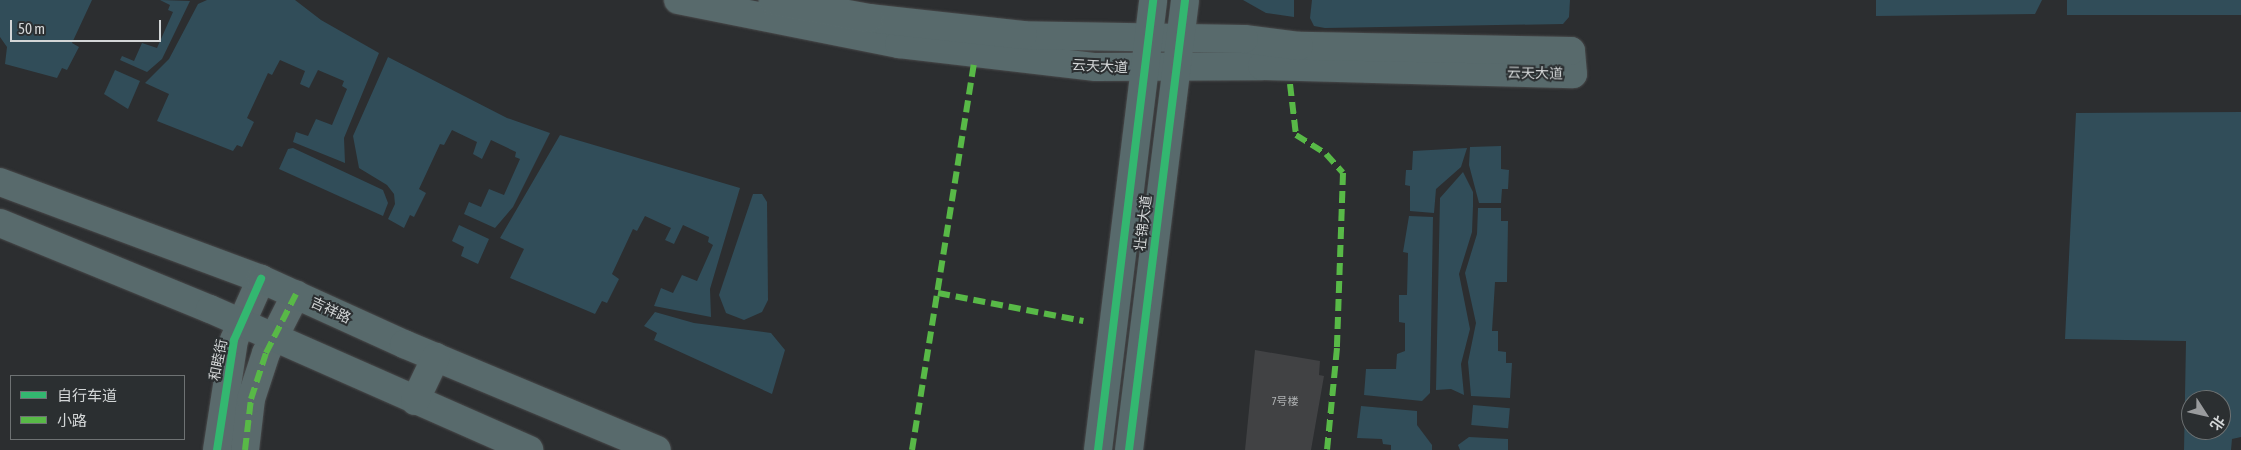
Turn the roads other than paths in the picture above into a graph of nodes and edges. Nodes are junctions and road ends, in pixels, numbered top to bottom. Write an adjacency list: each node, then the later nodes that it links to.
1 (678, 0): 7 (main road, 云天大道)
2 (773, 0): 5 (main road, 云天大道)
3 (1153, 0): 5 (main road, 壮锦大道)
4 (1185, 0): 6 (main road, 壮锦大道)
5 (1148, 36): 6 (main road, 云天大道); 7 (main road, 壮锦大道)
6 (1180, 37): 8 (main road, 壮锦大道); 8 (main road, 云天大道)
7 (1143, 67): 8 (main road, 云天大道); 21 (main road, 壮锦大道)
8 (1175, 68): 22 (main road, 壮锦大道)
9 (0, 182): 11 (main road, 吉祥路)
10 (0, 223): 13 (main road)
11 (261, 279): 12 (main road, 吉祥路); 13 (street, 和睦街)
12 (296, 294): 14 (street); 15 (main road, 吉祥路)
13 (240, 322): 14 (main road); 17 (street, 和睦街)
14 (274, 339): 16 (main road); 18 (street)
15 (436, 357): 16 (main road); 20 (main road, 吉祥路)
16 (415, 401): 19 (main road)
17 (216, 450)
18 (246, 450)
19 (529, 450)
20 (657, 450)
21 (1098, 450)
22 (1129, 450)

